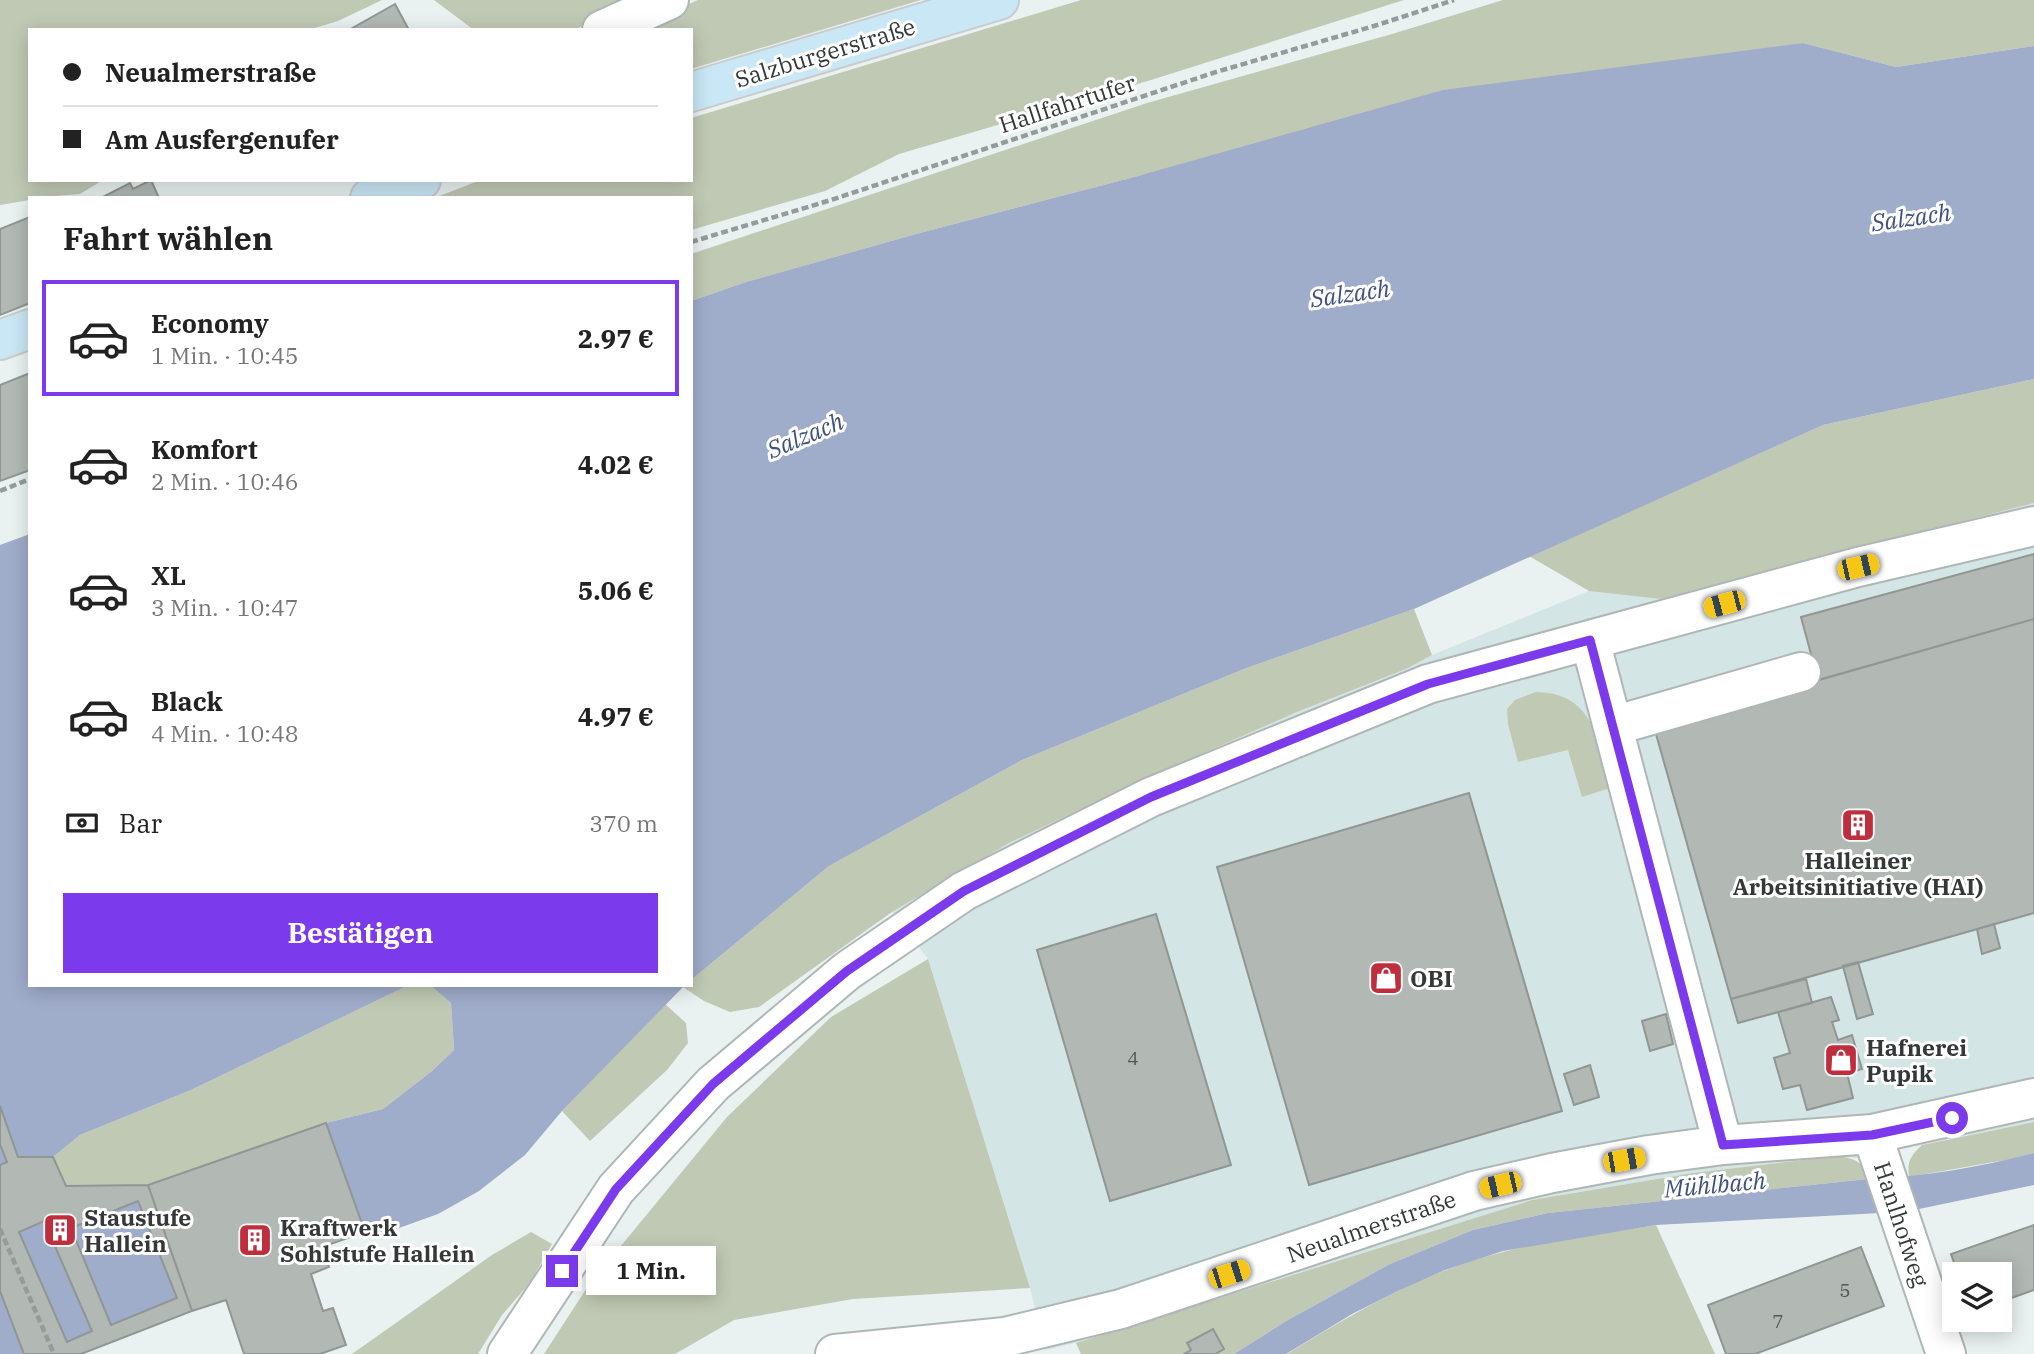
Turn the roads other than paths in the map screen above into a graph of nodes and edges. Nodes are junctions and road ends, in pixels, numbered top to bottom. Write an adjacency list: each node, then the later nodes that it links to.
1 (668, 0): 3 (street)
2 (999, 0): 4 (main road, Salzburgerstraße)
3 (606, 28)
4 (693, 91)
5 (412, 182): 6 (main road)
6 (378, 190)
7 (28, 329): 8 (main road)
8 (0, 340)
9 (2034, 526): 10 (street)
10 (1590, 640): 12 (street); 17 (street)
11 (1801, 672): 12 (street)
12 (1613, 726): 14 (street)
13 (2034, 1098): 15 (street, Neualmerstraße)
14 (1723, 1145): 15 (street, Neualmerstraße); 16 (street, Neualmerstraße)
15 (1877, 1151): 19 (street, Hanlhofweg)
16 (993, 1345): 18 (street, Neualmerstraße)
17 (507, 1354)
18 (835, 1354)
19 (1946, 1354)

